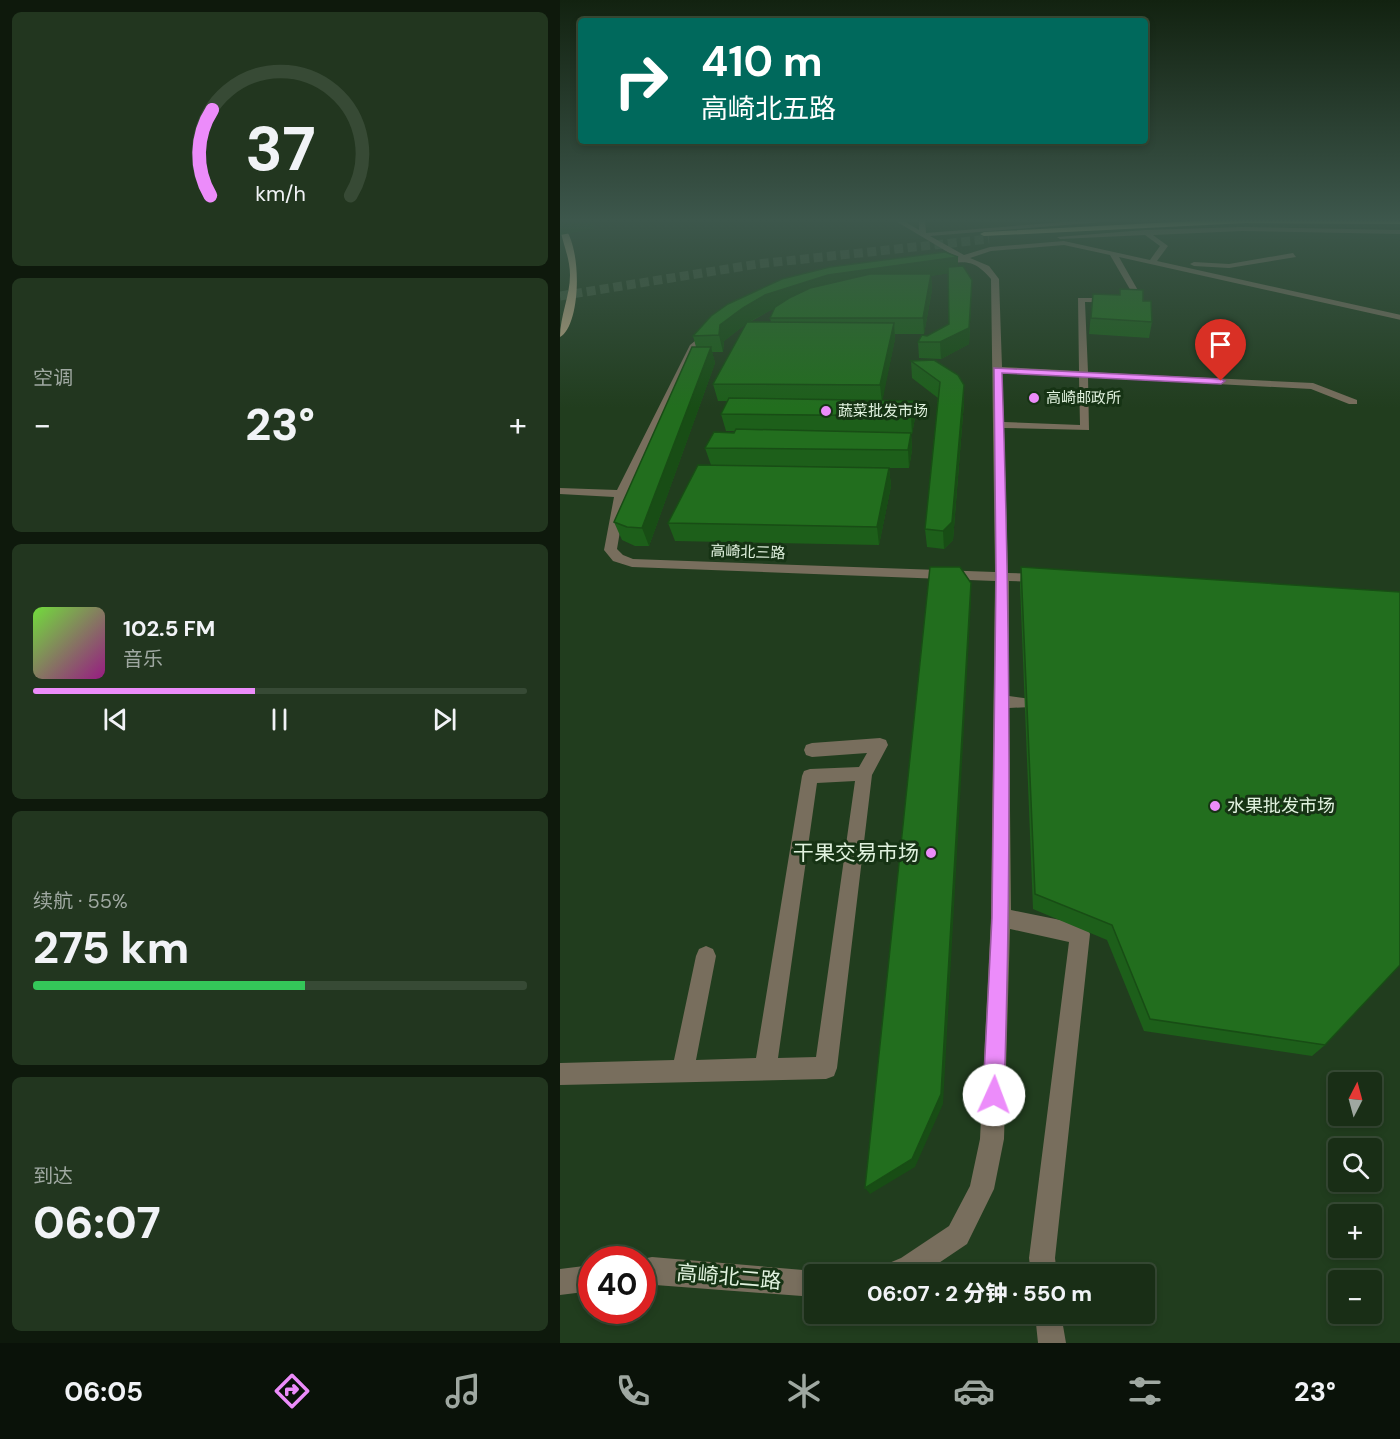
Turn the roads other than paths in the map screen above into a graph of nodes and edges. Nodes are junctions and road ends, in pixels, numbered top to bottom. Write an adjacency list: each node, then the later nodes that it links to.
1 (574, 283): 7 (main road)
2 (995, 283): 8 (street)
3 (1129, 283): 9 (street)
4 (1250, 283): 5 (street)
5 (1400, 318)
6 (718, 325): 13 (street, 高崎北三路)
7 (560, 334)
8 (997, 370): 9 (street); 11 (street)
9 (1082, 374): 10 (street); 11 (street)
10 (1354, 402)
11 (999, 425): 14 (street)
12 (560, 491): 13 (street)
13 (622, 493): 14 (street, 高崎北三路)
14 (1002, 576): 15 (street, 高崎北三路); 16 (street)
15 (1049, 579)
16 (1001, 702): 17 (street); 20 (street)
17 (1025, 703)
18 (812, 750): 19 (street)
19 (864, 774): 22 (street); 22 (street)
20 (1001, 918): 25 (street); 26 (street)
21 (706, 956): 23 (street)
22 (765, 1069): 23 (street)
23 (683, 1070): 24 (street)
24 (560, 1074)
25 (915, 1264)
26 (1043, 1264)
27 (656, 1270): 30 (street, 高崎北二路)
28 (578, 1280): 29 (street)
29 (560, 1282)
30 (804, 1283)
31 (1049, 1324): 32 (street)
32 (1052, 1343)

